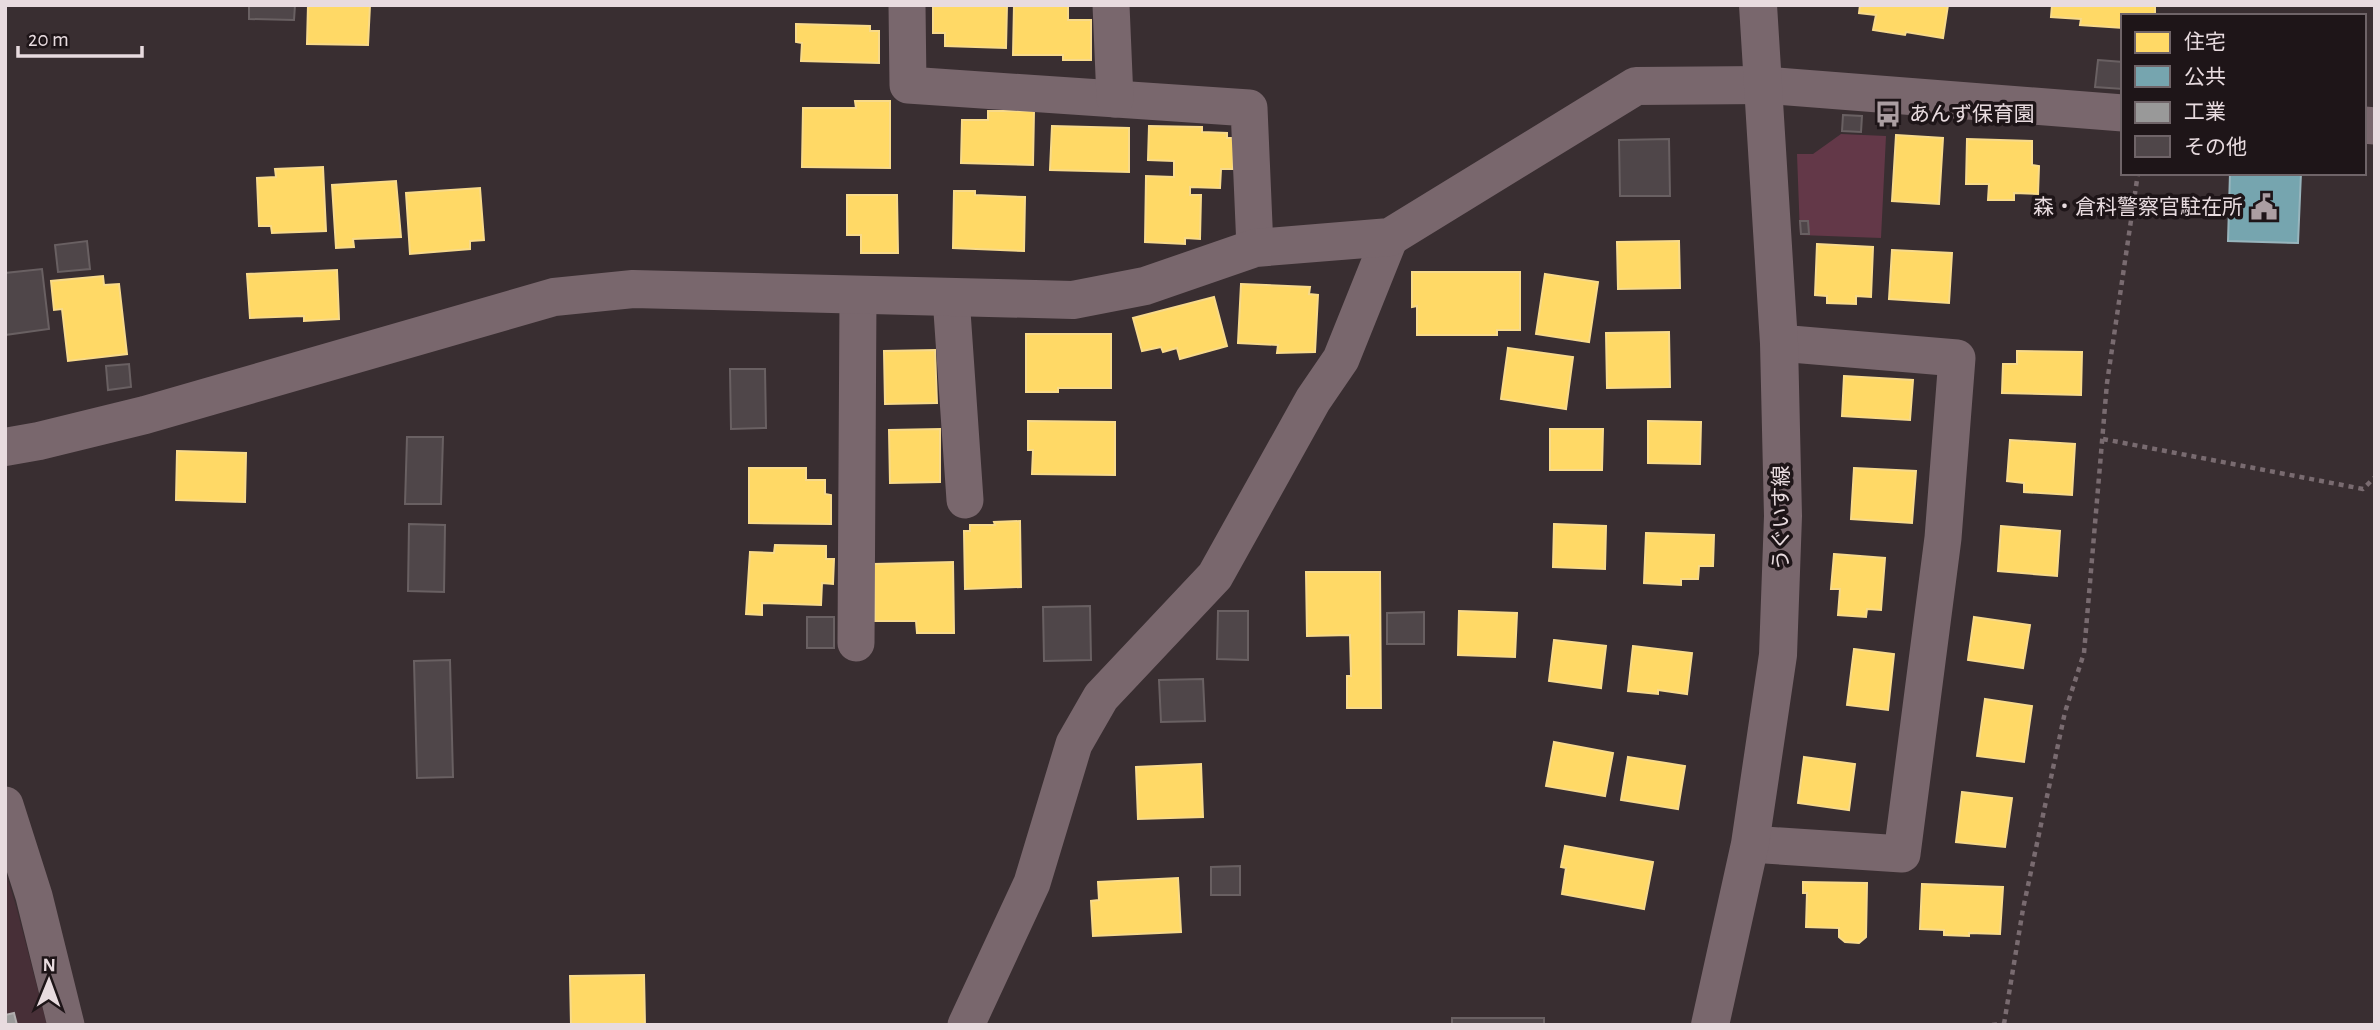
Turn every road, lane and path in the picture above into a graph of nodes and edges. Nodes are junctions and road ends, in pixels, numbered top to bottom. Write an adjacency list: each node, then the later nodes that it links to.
1 (907, 5): 5 (street)
2 (1111, 5): 5 (street)
3 (1758, 5): 4 (street, うぐいす線)
4 (1763, 85): 6 (street); 8 (street); 12 (street, うぐいす線)
5 (1115, 99): 9 (street)
6 (2121, 113)
7 (2138, 175): 13 (path)
8 (1390, 237): 9 (street); 21 (street)
9 (1255, 248): 11 (street)
10 (858, 296): 11 (street); 14 (street); 17 (street)
11 (951, 298): 16 (street)
12 (1779, 343): 19 (street, うぐいす線); 19 (street)
13 (2102, 439): 15 (path); 24 (path)
14 (5, 447)
15 (2375, 477)
16 (965, 500)
17 (856, 643)
18 (5, 805): 20 (street)
19 (1750, 844): 22 (street, うぐいす線)
20 (66, 1025)
21 (966, 1025)
22 (1710, 1025)
23 (1992, 1025): 24 (path)
24 (2004, 1025)

